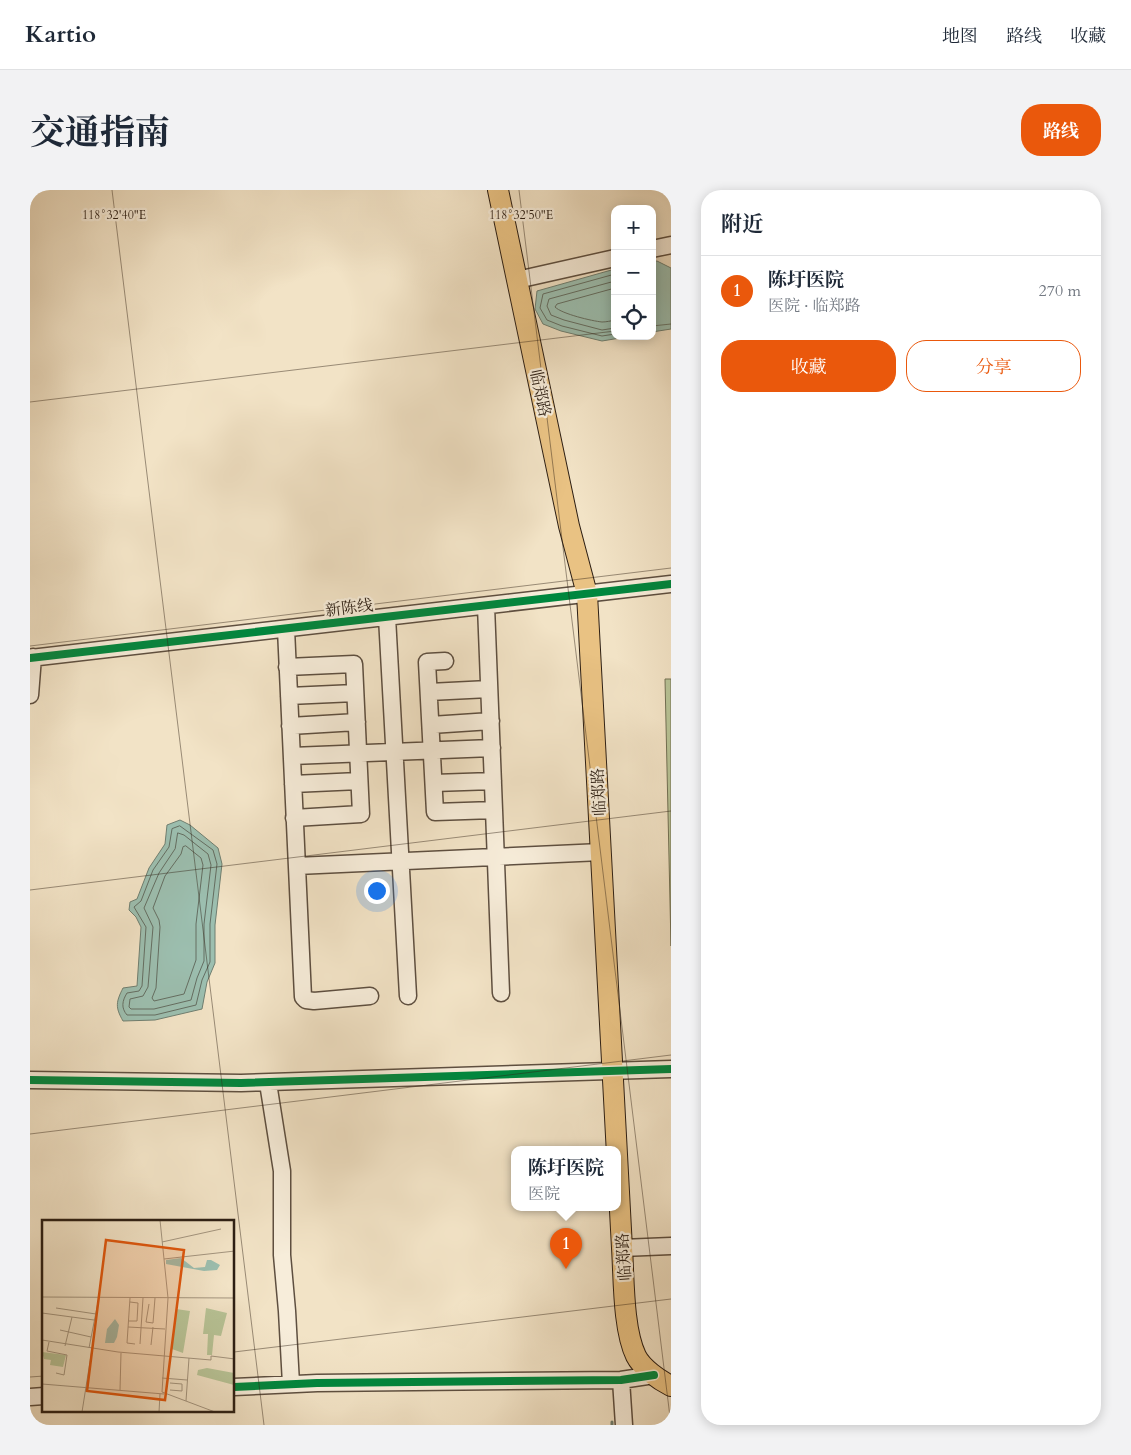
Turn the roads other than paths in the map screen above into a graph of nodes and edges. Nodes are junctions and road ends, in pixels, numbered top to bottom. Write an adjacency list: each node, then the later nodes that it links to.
1 (498, 190): 5 (main road, 临郑路)
2 (671, 245): 3 (street)
3 (656, 248)
4 (611, 259): 5 (street)
5 (517, 280): 7 (main road, 临郑路)
6 (671, 584): 7 (street, 新陈线)
7 (587, 594): 8 (street, 新陈线); 34 (main road, 临郑路)
8 (486, 606): 9 (street, 新陈线); 14 (street)
9 (387, 617): 10 (street, 新陈线); 25 (street)
10 (286, 629): 11 (street, 新陈线); 13 (street)
11 (32, 658): 17 (street)
12 (445, 661): 15 (street)
13 (287, 667): 16 (street); 18 (street)
14 (489, 689): 15 (street); 19 (street)
15 (429, 692): 21 (street)
16 (355, 693): 18 (street); 20 (street)
17 (30, 696)
18 (289, 696): 22 (street)
19 (490, 721): 21 (street); 23 (street)
20 (357, 722): 22 (street); 26 (street)
21 (431, 724): 24 (street)
22 (290, 726): 27 (street)
23 (492, 748): 24 (street); 29 (street)
24 (432, 751): 25 (street); 30 (street)
25 (395, 752): 26 (street); 36 (street)
26 (358, 754): 27 (street); 28 (street)
27 (292, 756): 31 (street)
28 (359, 781): 31 (street); 33 (street)
29 (492, 781): 30 (street); 32 (street)
30 (434, 783): 32 (street)
31 (293, 784): 33 (street)
32 (494, 810): 35 (street)
33 (294, 818): 37 (street)
34 (601, 852): 35 (street); 42 (main road, 临郑路)
35 (495, 857): 36 (street); 38 (street)
36 (401, 861): 37 (street); 40 (street)
37 (297, 866): 39 (street)
38 (501, 993)
39 (370, 996)
40 (408, 996)
41 (671, 1069): 42 (street)
42 (614, 1071): 44 (street); 45 (main road, 临郑路)
43 (30, 1080): 44 (street)
44 (268, 1082): 51 (street)
45 (617, 1146)
46 (620, 1211): 48 (main road, 临郑路)
47 (671, 1246): 48 (street)
48 (622, 1248): 49 (main road, 临郑路)
49 (654, 1375): 50 (street); 52 (main road, 临郑路)
50 (621, 1380): 51 (street); 54 (street)
51 (291, 1384): 53 (street)
52 (671, 1386)
53 (235, 1387)
54 (624, 1425)

